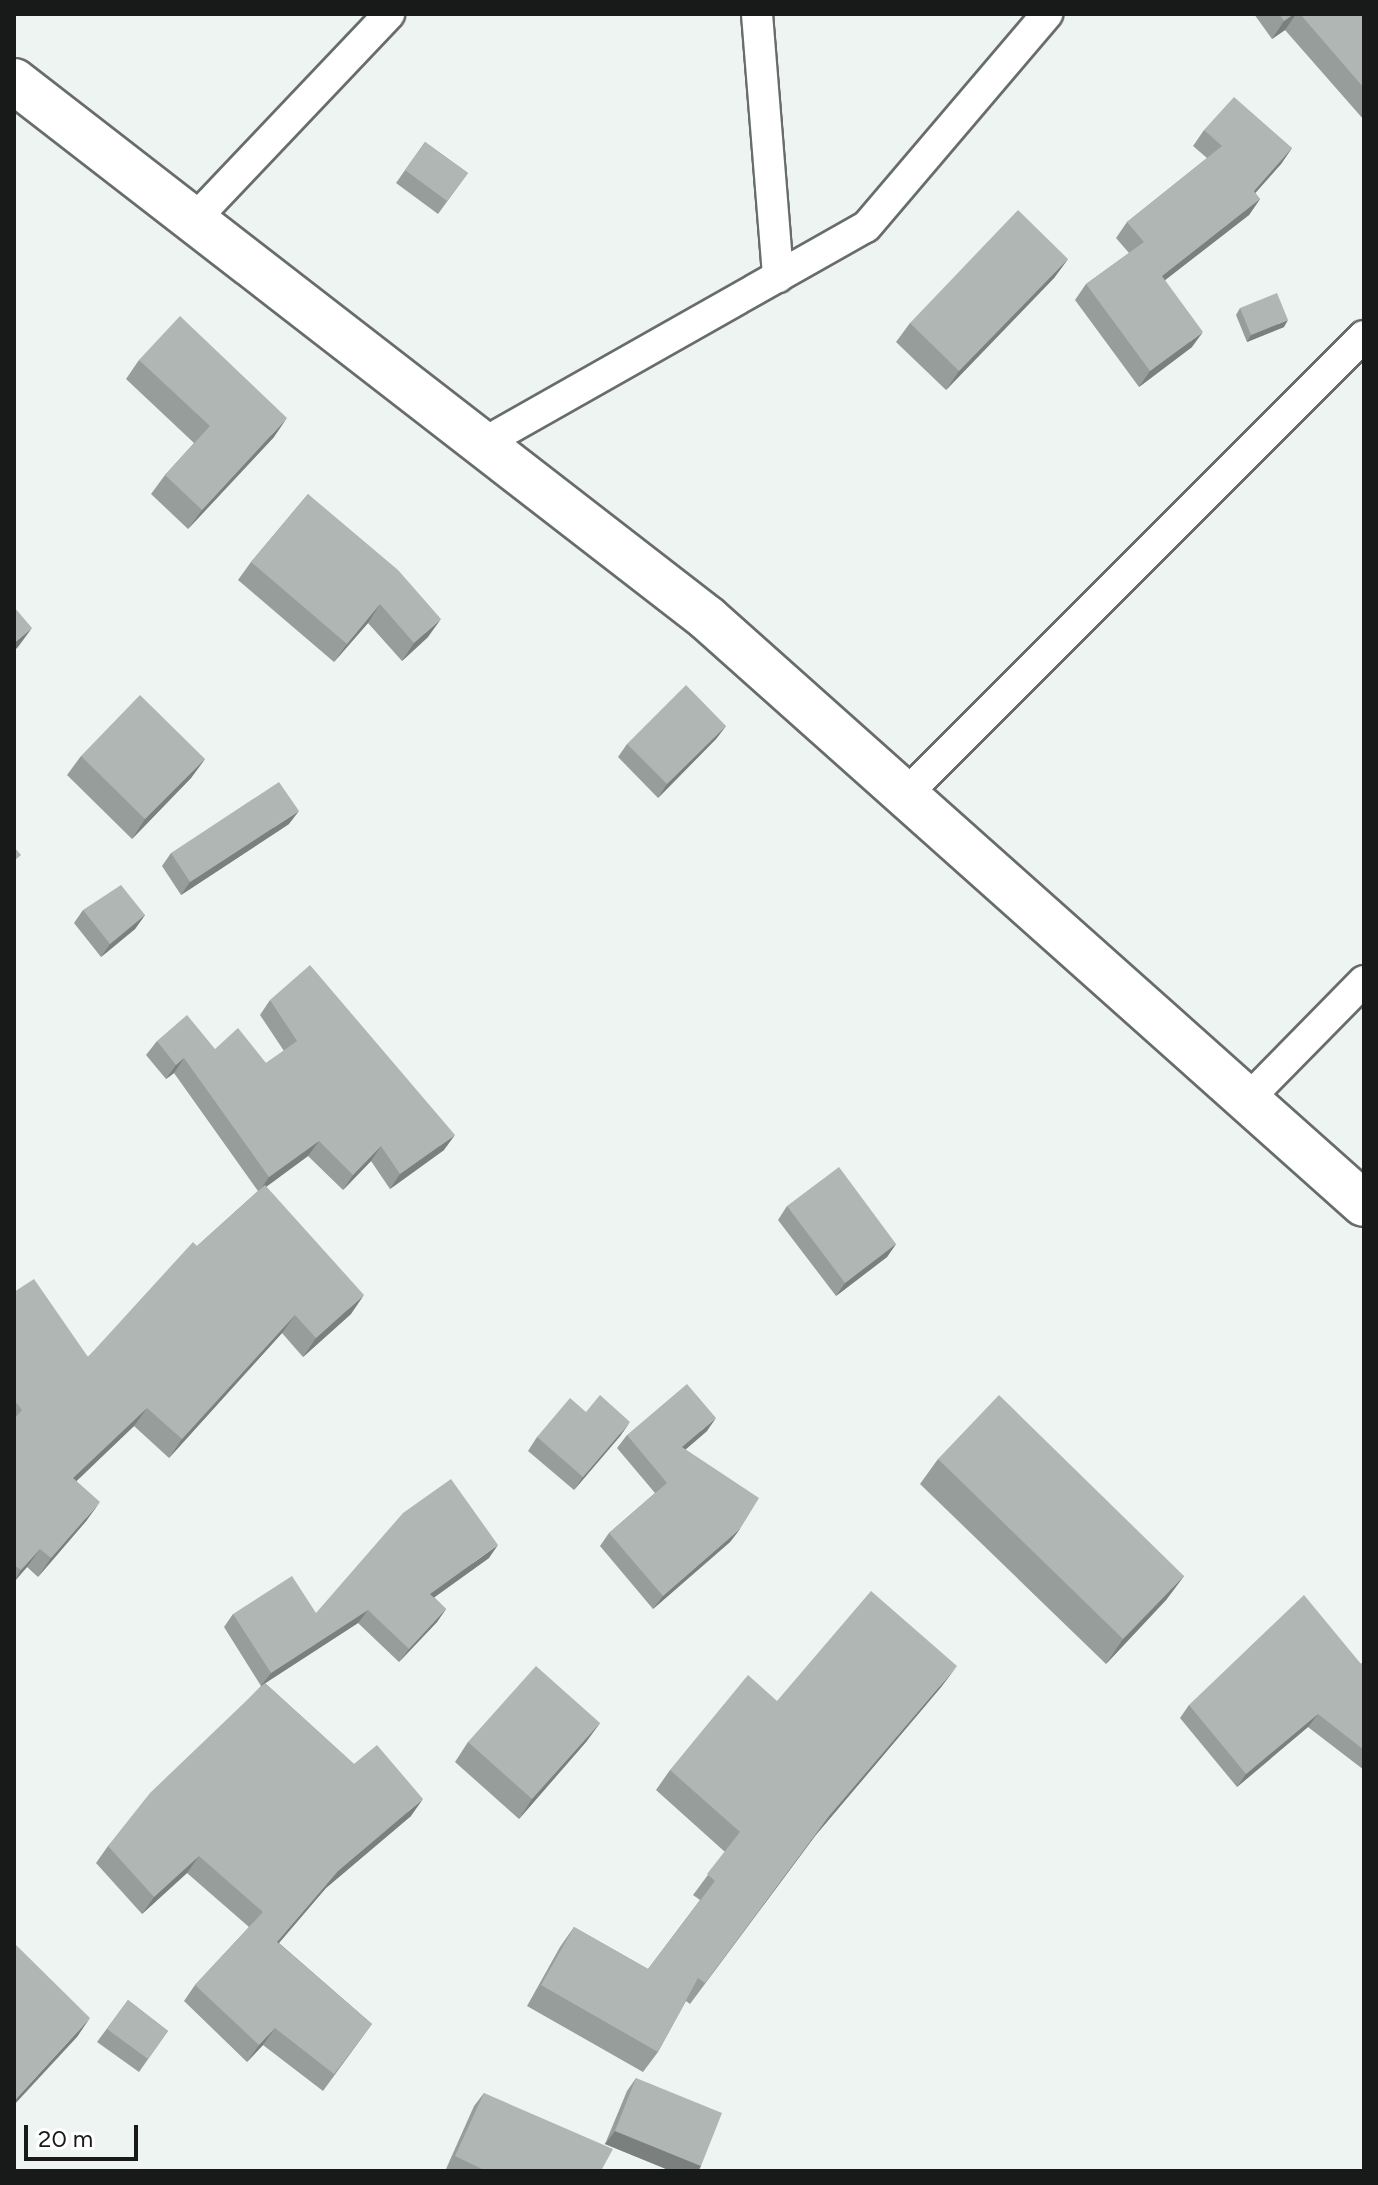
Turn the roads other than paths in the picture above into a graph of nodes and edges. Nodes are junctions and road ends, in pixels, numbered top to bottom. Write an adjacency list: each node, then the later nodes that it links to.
1 (389, 14): 5 (street)
2 (757, 14): 6 (street)
3 (1047, 14): 6 (street)
4 (14, 81): 5 (main road)
5 (191, 223): 8 (main road)
6 (778, 277): 8 (street)
7 (1364, 336): 9 (street)
8 (480, 445): 9 (main road)
9 (905, 795): 11 (main road)
10 (1364, 981): 11 (street)
11 (1247, 1100): 12 (main road)
12 (1364, 1204)

